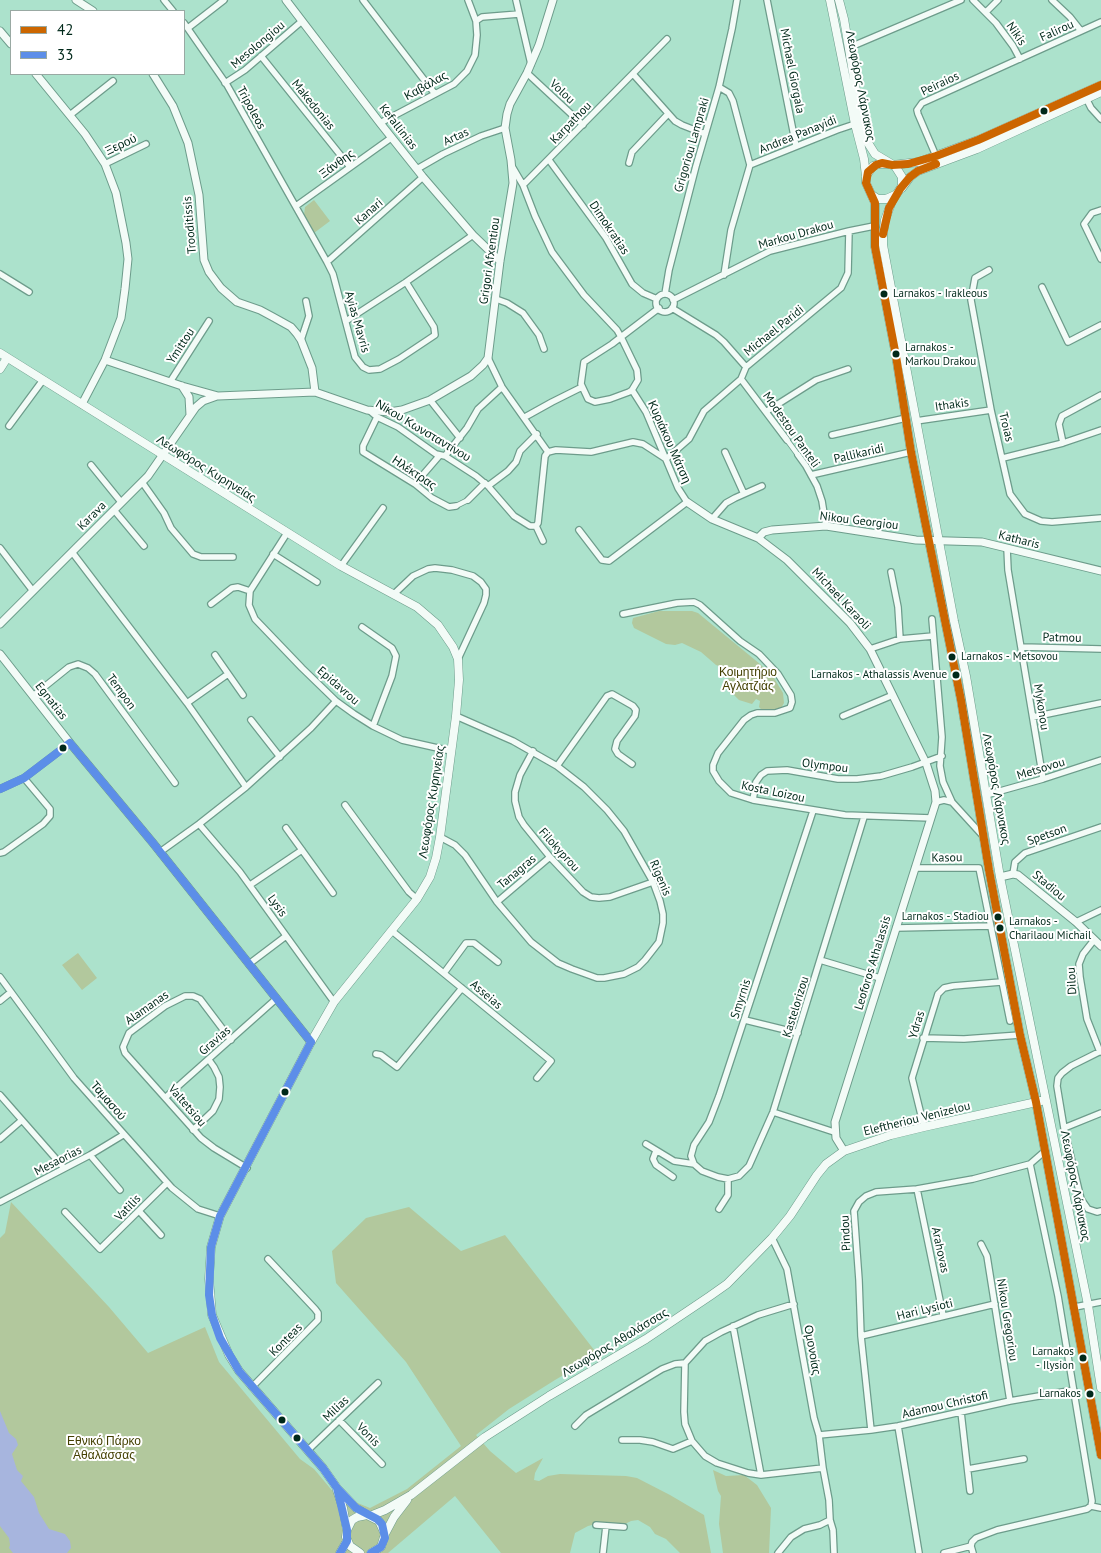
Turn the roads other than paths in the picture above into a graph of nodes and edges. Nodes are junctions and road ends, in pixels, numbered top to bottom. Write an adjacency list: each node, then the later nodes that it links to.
1 (76, 0): 17 (street)
2 (164, 0): 18 (street)
3 (224, 0): 24 (street)
4 (286, 0): 21 (street, Kefallinias)
5 (363, 0): 42 (street)
6 (468, 0): 22 (street, Καβάλας)
7 (516, 0): 20 (street)
8 (553, 0): 32 (street)
9 (737, 0): 40 (street, Grigoriou Lampraki)
10 (767, 0): 54 (street, Michael Giorgala)
11 (830, 0): 48 (main road, Λεωφόρος Λάρνακος)
12 (839, 0): 29 (main road, Λεωφόρος Λάρνακος)
13 (961, 0): 29 (street)
14 (973, 0): 19 (street, Nikis)
15 (998, 0): 19 (street)
16 (1052, 0): 26 (street)
17 (91, 10)
18 (173, 10)
19 (986, 12): 31 (street, Nikis)
20 (518, 14): 22 (street); 32 (street)
21 (302, 21): 30 (street, Mesolongiou); 47 (street, Kefallinias)
22 (476, 21): 42 (street, Καβάλας)
23 (1101, 22): 26 (street, Falirou)
24 (186, 26): 38 (street, Tripoleos)
25 (0, 31): 28 (street)
26 (1081, 31): 31 (street, Falirou)
27 (667, 39): 34 (street, Karpathou)
28 (10, 43)
29 (848, 48): 59 (main road, Λεωφόρος Λάρνακος)
30 (261, 56): 38 (street, Mesolongiou); 61 (street, Makedonias)
31 (1020, 59): 55 (street, Peiraios)
32 (531, 64): 33 (street)
33 (527, 73): 49 (street, Volou); 50 (street)
34 (633, 74): 44 (street); 49 (street, Karpathou)
35 (37, 75): 45 (street)
36 (154, 75): 94 (street, Trooditissis)
37 (113, 81): 45 (street)
38 (225, 83): 69 (street, Tripoleos)
39 (1101, 84): 43 (main road)
40 (719, 87): 51 (street, Grigoriou Lampraki); 60 (street)
41 (1101, 92): 43 (main road)
42 (435, 94): 47 (street, Καβάλας)
43 (1085, 96): 46 (street); 55 (main road); 67 (main road)
44 (668, 114): 51 (street); 57 (street)
45 (70, 115): 58 (street)
46 (1101, 119)
47 (380, 123): 52 (street, Kefallinias)
48 (855, 124): 54 (street, Andrea Panayidi); 64 (main road, Λεωφόρος Λάρνακος)
49 (583, 125): 56 (street, Karpathou)
50 (505, 128): 62 (street, Grigori Afxentiou); 63 (street, Artas)
51 (705, 134): 83 (street, Grigoriou Lampraki)
52 (391, 138): 61 (street, Ξάνθης); 63 (street, Kefallinias)
53 (146, 144): 58 (street, Ξερού)
54 (796, 146): 60 (street, Andrea Panayidi)
55 (936, 156): 59 (main road)
56 (549, 160): 66 (street, Karpathou); 85 (street, Dimokratias)
57 (629, 163)
58 (105, 164): 99 (street)
59 (890, 164): 64 (main road); 67 (main road, Λεωφόρος Λάρνακος)
60 (750, 165): 79 (street)
61 (350, 167): 69 (street, Ξάνθης)
62 (513, 168): 66 (street); 75 (street, Grigori Afxentiou)
63 (417, 170): 65 (street, Kefallinias)
64 (866, 176): 68 (main road, Λεωφόρος Λάρνακος)
65 (423, 177): 73 (street, Kefallinias); 76 (street, Kanari)
66 (523, 185): 93 (street)
67 (898, 192): 68 (main road); 122 (main road, Λεωφόρος Λάρνακος)
68 (872, 195): 71 (main road, Λεωφόρος Λάρνακος)
69 (296, 206): 76 (street, Ayias Mavris)
70 (1101, 210): 74 (street)
71 (874, 226): 72 (street, Markou Drakou); 121 (main road, Λεωφόρος Λάρνακος)
72 (849, 230): 79 (street, Markou Drakou); 100 (street, Michael Paridi)
73 (473, 235): 75 (street, Kefallinias); 80 (street)
74 (1101, 259)
75 (500, 261): 84 (street, Grigori Afxentiou)
76 (327, 262): 91 (street, Ayias Mavris)
77 (989, 270): 115 (street, Troias)
78 (0, 274): 82 (street)
79 (724, 275): 86 (street, Markou Drakou)
80 (406, 282): 91 (street); 91 (street, Ayias Mavris)
81 (1042, 287): 92 (street)
82 (29, 292)
83 (665, 294): 85 (street); 86 (street)
84 (496, 298): 95 (street); 98 (street, Grigori Afxentiou)
85 (658, 299): 88 (street)
86 (673, 300): 89 (street)
87 (306, 301): 94 (street)
88 (659, 308): 89 (street); 93 (street)
89 (672, 308): 100 (street)
90 (209, 321): 105 (street, Ymittou)
91 (346, 321)
92 (1101, 325)
93 (621, 337): 108 (street); 109 (street)
94 (301, 340): 110 (street, Trooditissis)
95 (544, 349)
96 (0, 353): 97 (main road, Λεωφόρος Κυρηνείας)
97 (8, 358): 101 (main road); 104 (main road, Λεωφόρος Κυρηνείας)
98 (488, 358): 107 (street); 113 (street)
99 (105, 360): 105 (street, Νίκου Κωνσταντίνου); 114 (street)
100 (746, 367): 103 (street, Michael Paridi)
101 (0, 369)
102 (848, 369): 117 (street)
103 (741, 379): 117 (street, Modestou Panteli); 136 (street, Michael Paridi)
104 (43, 380): 114 (main road, Λεωφόρος Κυρηνείας); 123 (street)
105 (170, 382): 106 (street, Νίκου Κωνσταντίνου)
106 (182, 386): 112 (street, Νίκου Κωνσταντίνου); 118 (street)
107 (502, 387): 120 (street); 127 (street)
108 (582, 387): 109 (street); 120 (street)
109 (632, 390): 136 (street, Κυριάκου Μάτση)
110 (316, 392): 112 (street, Νίκου Κωνσταντίνου); 116 (street, Νίκου Κωνσταντίνου)
111 (1101, 395): 129 (street)
112 (218, 396): 118 (street, Karava)
113 (430, 400): 116 (street); 127 (street)
114 (82, 404): 133 (main road, Λεωφόρος Κυρηνείας)
115 (991, 410): 122 (street, Ithakis); 137 (street, Troias)
116 (370, 411): 119 (street, Νίκου Κωνσταντίνου)
117 (766, 411): 128 (street, Modestou Panteli)
118 (190, 415): 133 (street, Karava)
119 (377, 417): 135 (street, Νίκου Κωνσταντίνου); 141 (street, Ηλέκτρας)
120 (525, 417): 125 (street)
121 (906, 418): 126 (street); 132 (main road, Λεωφόρος Λάρνακος)
122 (916, 421): 159 (main road, Λεωφόρος Λάρνακος)
123 (9, 426)
124 (1101, 430): 129 (street)
125 (537, 434): 130 (street); 142 (street, Ηλέκτρας)
126 (832, 435)
127 (460, 438): 135 (street)
128 (787, 440): 134 (street, Modestou Panteli)
129 (1063, 443): 137 (street)
130 (548, 452): 136 (street); 153 (street)
131 (726, 452): 144 (street)
132 (912, 452): 139 (street, Pallikaridi); 158 (main road, Λεωφόρος Λάρνακος)
133 (162, 454): 140 (street, Karava); 156 (main road, Λεωφόρος Κυρηνείας)
134 (798, 455): 139 (street, Modestou Panteli)
135 (442, 456): 141 (street); 142 (street, Νίκου Κωνσταντίνου)
136 (666, 458): 147 (street, Κυριάκου Μάτση)
137 (1003, 458): 151 (street, Troias)
138 (90, 465): 146 (street)
139 (811, 475): 154 (street, Modestou Panteli)
140 (142, 482): 146 (street, Karava); 166 (street)
141 (415, 484): 148 (street, Ηλέκτρας)
142 (487, 485): 145 (street, Ηλέκτρας); 153 (street, Νίκου Κωνσταντίνου)
143 (762, 486): 144 (street)
144 (744, 494): 152 (street)
145 (468, 500): 148 (street, Ηλέκτρας)
146 (121, 502): 150 (street, Karava)
147 (687, 502): 152 (street, Michael Karaoli); 155 (street)
148 (456, 506)
149 (383, 508): 167 (street)
150 (114, 510): 161 (street); 164 (street, Karava)
151 (1101, 518)
152 (712, 519): 157 (street, Michael Karaoli)
153 (536, 526): 160 (street)
154 (826, 526): 157 (street, Nikou Georgiou); 158 (street, Nikou Georgiou)
155 (579, 530)
156 (287, 533): 165 (street); 167 (main road, Λεωφόρος Κυρηνείας)
157 (758, 538): 182 (street, Michael Karaoli)
158 (929, 540): 159 (street, Katharis); 225 (main road, Λεωφόρος Λάρνακος)
159 (939, 540): 163 (street, Katharis); 213 (main road, Λεωφόρος Λάρνακος)
160 (543, 541)
161 (144, 546)
162 (0, 548): 171 (street)
163 (1006, 548): 168 (street, Katharis); 181 (street, Mykonou)
164 (72, 552): 171 (street, Karava); 192 (street)
165 (273, 554): 170 (street); 172 (street)
166 (233, 557)
167 (341, 566): 173 (main road, Λεωφόρος Κυρηνείας)
168 (1101, 571)
169 (891, 572): 180 (street)
170 (317, 582)
171 (33, 591): 177 (street, Karava)
172 (250, 591): 174 (street); 191 (street, Epidavrou)
173 (394, 594): 186 (main road, Λεωφόρος Κυρηνείας); 186 (street)
174 (211, 604)
175 (623, 614): 214 (street, Kosta Loizou)
176 (932, 619): 179 (street)
177 (0, 624)
178 (362, 627): 198 (street)
179 (933, 636): 180 (street); 202 (street)
180 (900, 639): 182 (street)
181 (1022, 647): 183 (street, Patmou); 196 (street, Mykonou)
182 (870, 649): 189 (street, Michael Karaoli)
183 (1101, 649)
184 (0, 654): 190 (street, Egnatias)
185 (215, 655): 187 (street)
186 (458, 659): 194 (main road, Λεωφόρος Κυρηνείας)
187 (228, 674): 188 (street); 192 (street)
188 (243, 695)
189 (893, 695): 195 (street); 205 (street, Michael Karaoli)
190 (33, 696): 199 (street, Egnatias); 210 (street, Tempon)
191 (336, 701): 198 (street, Epidavrou); 203 (street)
192 (187, 703): 211 (street)
193 (1101, 703): 196 (street)
194 (456, 716): 200 (main road, Λεωφόρος Κυρηνείας); 201 (street, Rigenis)
195 (844, 716)
196 (1033, 717): 209 (street, Mykonou)
197 (251, 720): 203 (street)
198 (373, 726): 200 (street, Epidavrou)
199 (70, 743): 208 (street); 227 (street, Egnatias)
200 (451, 751): 224 (main road, Λεωφόρος Κυρηνείας)
201 (533, 751): 207 (street, Rigenis); 229 (street, Filokyprou)
202 (942, 756): 205 (street, Olympou); 216 (street)
203 (280, 757): 211 (street)
204 (1101, 760): 209 (street, Metsovou)
205 (926, 763): 214 (street, Olympou); 215 (street, Michael Karaoli)
206 (632, 764): 207 (street)
207 (557, 766): 233 (street, Rigenis)
208 (24, 778): 212 (street); 228 (street)
209 (1043, 779): 213 (street, Metsovou)
210 (176, 783)
211 (246, 787): 221 (street)
212 (0, 789)
213 (986, 796): 232 (main road, Λεωφόρος Λάρνακος)
214 (752, 800): 218 (street, Kosta Loizou)
215 (936, 802): 216 (street); 220 (street, Leoforos Athalassis)
216 (952, 802): 225 (street)
217 (345, 805): 236 (street)
218 (813, 811): 219 (street, Kosta Loizou); 258 (street, Smyrnis)
219 (864, 817): 220 (street, Kosta Loizou); 246 (street, Kastelorizou)
220 (931, 818): 230 (street, Leoforos Athalassis)
221 (199, 824): 227 (street); 234 (street, Lysis)
222 (1101, 826): 231 (street, Spetson)
223 (286, 828): 226 (street)
224 (440, 837): 236 (main road, Λεωφόρος Κυρηνείας); 237 (street, Rigenis)
225 (985, 838): 261 (main road, Λεωφόρος Λάρνακος)
226 (302, 850): 234 (street); 235 (street)
227 (160, 852): 248 (street, Egnatias)
228 (0, 853)
229 (550, 857): 233 (street, Filokyprou); 237 (street, Tanagras)
230 (915, 868): 240 (street, Kasou); 241 (street, Leoforos Athalassis)
231 (1013, 874): 232 (street, Stadiou); 239 (street, Stadiou)
232 (1000, 877): 272 (main road, Λεωφόρος Λάρνακος)
233 (653, 882): 237 (street, Rigenis)
234 (250, 886): 243 (street, Lysis)
235 (333, 893)
236 (417, 899): 242 (main road, Λεωφόρος Κυρηνείας)
237 (497, 902)
238 (1101, 910): 239 (street)
239 (1076, 922): 244 (street, Stadiou)
240 (990, 926): 241 (street); 252 (street)
241 (896, 928): 251 (street, Leoforos Athalassis)
242 (392, 931): 249 (street, Asseias); 257 (main road, Λεωφόρος Κυρηνείας)
243 (286, 936): 248 (street); 257 (street, Lysis)
244 (1094, 940): 245 (street, Stadiou); 266 (street, Dilou)
245 (1101, 946)
246 (820, 960): 251 (street); 260 (street, Kastelorizou)
247 (498, 962): 249 (street)
248 (249, 964): 255 (street, Egnatias)
249 (444, 972): 253 (street, Asseias)
250 (0, 977): 254 (street, Ταμασού)
251 (880, 978): 280 (street, Leoforos Athalassis)
252 (1001, 982): 259 (street); 262 (street, Ydras)
253 (462, 988): 267 (street); 269 (street, Asseias)
254 (11, 992): 256 (street); 281 (street, Ταμασού)
255 (276, 999): 263 (street, Gravias); 264 (street, Egnatias)
256 (0, 1001)
257 (334, 1002): 264 (main road, Λεωφόρος Κυρηνείας)
258 (745, 1020): 260 (street); 288 (street, Smyrnis)
259 (1010, 1021)
260 (798, 1033): 274 (street, Kastelorizou)
261 (1020, 1035): 262 (street); 273 (main road, Λεωφόρος Λάρνακος)
262 (923, 1038): 277 (street, Ydras)
263 (231, 1040): 265 (street, Alamanas); 268 (street, Gravias)
264 (311, 1042): 291 (main road, Λεωφόρος Κυρηνείας)
265 (123, 1047): 271 (street, Valtetsiou)
266 (1100, 1052): 278 (street)
267 (376, 1054)
268 (209, 1060): 271 (street, Gravias); 279 (street)
269 (537, 1078)
270 (0, 1094): 276 (street)
271 (166, 1098): 279 (street, Valtetsiou)
272 (1046, 1100): 273 (main road, Eleftheriou Venizelou); 311 (main road, Λεωφόρος Λάρνακος)
273 (1036, 1102): 277 (main road, Eleftheriou Venizelou); 285 (main road, Λεωφόρος Λάρνακος)
274 (773, 1112): 280 (street); 293 (street, Kastelorizou)
275 (1101, 1114): 278 (street)
276 (22, 1120): 282 (street); 290 (street)
277 (924, 1127): 286 (main road, Eleftheriou Venizelou)
278 (1064, 1128): 300 (street)
279 (193, 1130): 291 (street, Valtetsiou)
280 (834, 1132): 286 (street)
281 (124, 1135): 287 (street, Mesaorias); 294 (street, Ταμασού)
282 (0, 1139)
283 (646, 1144): 284 (street)
284 (656, 1151): 288 (street); 292 (street)
285 (1045, 1151): 289 (street, Pindou); 312 (main road, Λεωφόρος Λάρνακος)
286 (844, 1152): 295 (main road, Eleftheriou Venizelou)
287 (90, 1155): 290 (street, Mesaorias); 297 (street)
288 (694, 1164): 293 (street)
289 (1030, 1164): 296 (street, Pindou); 320 (street)
290 (64, 1168): 298 (street, Mesaorias)
291 (246, 1168): 303 (main road, Λεωφόρος Κυρηνείας)
292 (673, 1177)
293 (728, 1179): 299 (street)
294 (167, 1183): 301 (street, Vatilis); 303 (street, Ταμασού)
295 (808, 1187): 305 (main road, Λεωφόρος Αθαλάσσας)
296 (917, 1189): 313 (street, Arahovas); 315 (street, Pindou)
297 (120, 1190)
298 (0, 1202)
299 (719, 1208)
300 (1101, 1210)
301 (139, 1211): 302 (street, Vatilis); 304 (street)
302 (65, 1212)
303 (220, 1216): 318 (main road, Λεωφόρος Κυρηνείας)
304 (161, 1235)
305 (772, 1238): 309 (street, Ομονοίας); 339 (main road, Λεωφόρος Αθαλάσσας)
306 (981, 1244): 310 (street, Nikou Gregoriou)
307 (268, 1259): 318 (street, Konteas)
308 (1101, 1302): 311 (street)
309 (794, 1304): 314 (street); 327 (street, Ομονοίας)
310 (994, 1304): 313 (street, Hari Lysioti); 321 (street, Nikou Gregoriou)
311 (1088, 1305): 312 (street); 319 (main road, Λεωφόρος Λάρνακος)
312 (1075, 1307): 331 (main road, Λεωφόρος Λάρνακος)
313 (943, 1315): 315 (street, Hari Lysioti)
314 (733, 1326): 316 (street); 336 (street)
315 (861, 1336): 326 (street, Pindou)
316 (685, 1363): 324 (street); 329 (street)
317 (378, 1383): 323 (street, Milias)
318 (252, 1387): 330 (main road, Λεωφόρος Κυρηνείας)
319 (1101, 1388)
320 (1074, 1390): 321 (street, Adamou Christofi); 340 (street)
321 (1010, 1401): 322 (street, Adamou Christofi)
322 (961, 1412): 325 (street, Adamou Christofi); 335 (street)
323 (339, 1420): 330 (street, Milias); 333 (street, Vonis)
324 (575, 1426)
325 (898, 1426): 326 (street, Adamou Christofi); 357 (street)
326 (871, 1430): 327 (street, Adamou Christofi)
327 (819, 1435): 334 (street, Ομονοίας)
328 (622, 1440): 329 (street)
329 (692, 1441): 336 (street)
330 (308, 1450): 337 (main road, Λεωφόρος Κυρηνείας)
331 (1101, 1455)
332 (1024, 1459): 335 (street)
333 (382, 1464)
334 (823, 1468): 336 (street); 343 (street, Ομονοίας)
335 (968, 1469): 338 (street)
336 (761, 1475)
337 (337, 1488): 342 (main road, Λεωφόρος Κυρηνείας); 347 (main road, Λεωφόρος Κυρηνείας)
338 (970, 1491)
339 (411, 1495): 342 (main road, Λεωφόρος Αθαλάσσας); 348 (main road, Λεωφόρος Αθαλάσσας)
340 (1092, 1503): 341 (street); 350 (street)
341 (1101, 1508)
342 (369, 1516): 347 (main road, Λεωφόρος Αθαλάσσας); 348 (main road, Λεωφόρος Κυρηνείας)
343 (830, 1520): 355 (street); 356 (street, Ομονοίας)
344 (596, 1525): 345 (street)
345 (606, 1526): 346 (street); 354 (street)
346 (624, 1527)
347 (347, 1530): 349 (main road, Λεωφόρος Κυρηνείας)
348 (385, 1534): 353 (main road, Λεωφόρος Αθαλάσσας)
349 (347, 1541): 351 (main road); 352 (main road)
350 (971, 1546): 358 (street); 359 (street)
351 (340, 1553)
352 (360, 1553)
353 (372, 1553)
354 (603, 1553)
355 (778, 1553)
356 (834, 1553)
357 (919, 1553)
358 (944, 1553)
359 (973, 1553)

